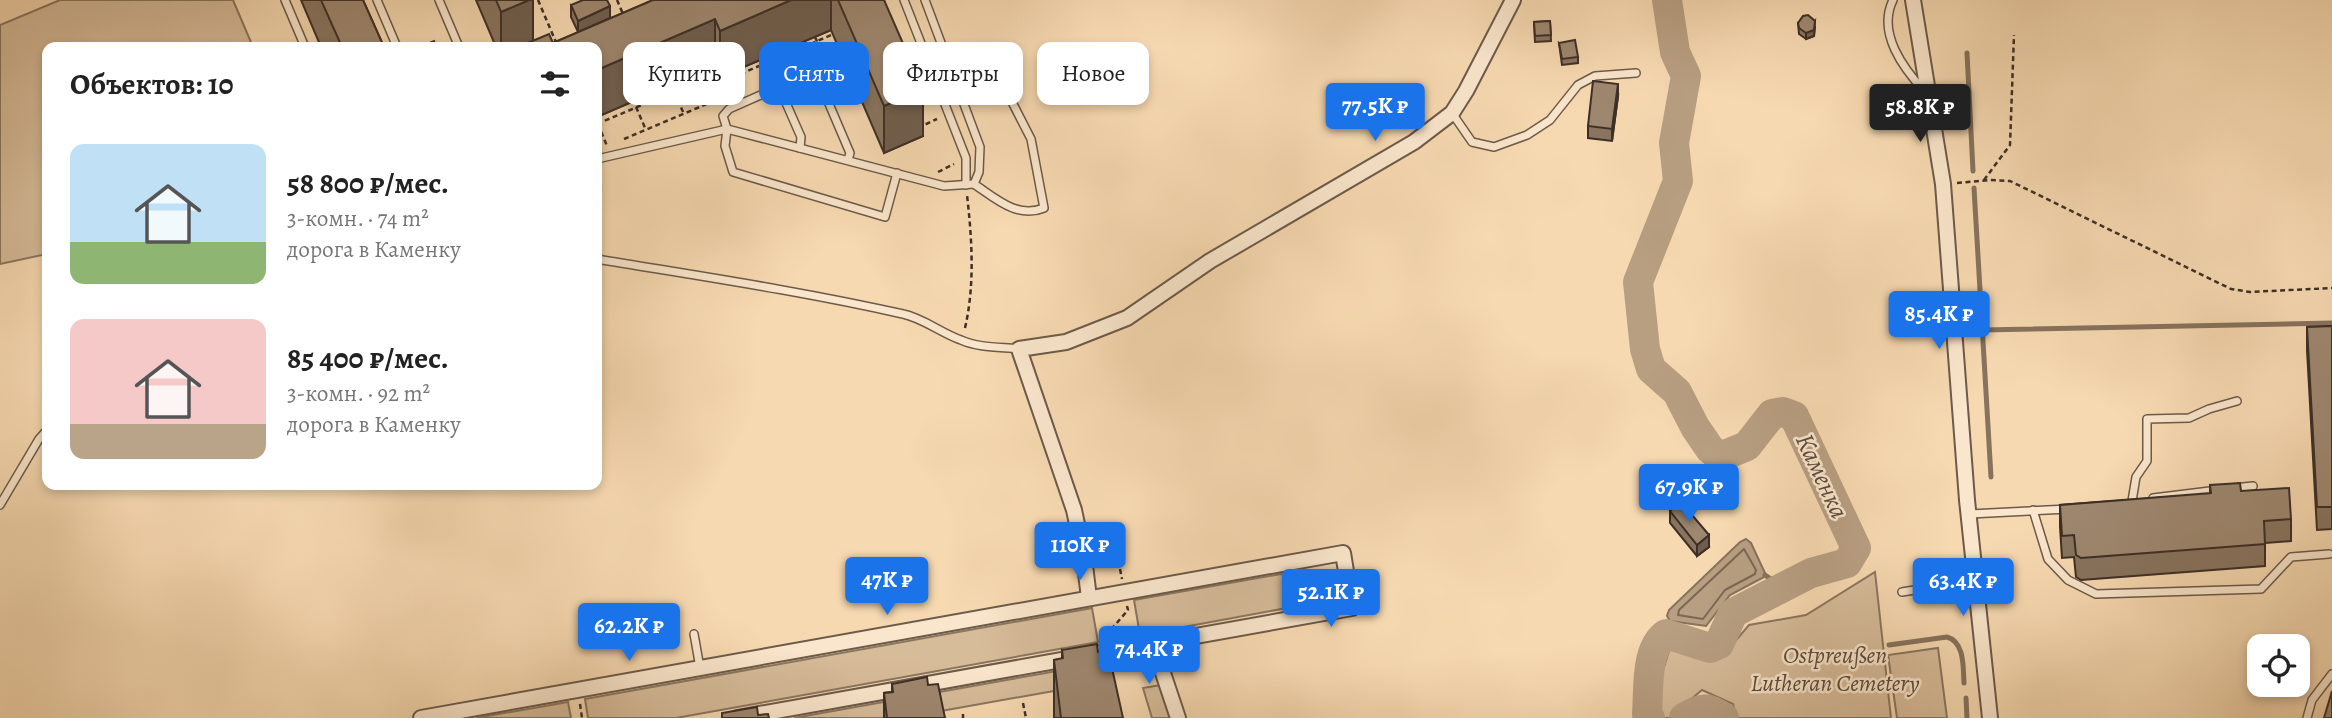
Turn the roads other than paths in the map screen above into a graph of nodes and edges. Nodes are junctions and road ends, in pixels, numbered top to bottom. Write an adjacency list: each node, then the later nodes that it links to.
1 (285, 0): 9 (lane)
2 (377, 0): 10 (lane)
3 (439, 0): 11 (lane)
4 (904, 0): 24 (lane)
5 (925, 0): 24 (lane)
6 (1513, 0): 18 (street)
7 (1893, 0): 14 (lane)
8 (1913, 0): 14 (street)
9 (302, 42)
10 (395, 42)
11 (457, 42)
12 (1636, 72): 18 (lane)
13 (759, 96): 19 (lane)
14 (1931, 100): 35 (street)
15 (787, 105): 20 (lane)
16 (830, 105): 22 (lane)
17 (1014, 105): 24 (lane)
18 (1452, 113): 26 (street)
19 (727, 129): 20 (lane); 21 (lane); 23 (lane)
20 (800, 148): 22 (lane)
21 (602, 158)
22 (848, 160): 23 (lane)
23 (898, 173): 24 (lane)
24 (970, 184)
25 (602, 260): 26 (lane)
26 (1019, 349): 39 (street)
27 (2236, 401): 30 (lane)
28 (42, 436): 32 (lane)
29 (2253, 486): 30 (lane)
30 (2132, 501): 31 (lane)
31 (2120, 503)
32 (0, 505)
33 (2083, 508): 34 (lane)
34 (2033, 510): 35 (lane); 36 (lane)
35 (1970, 514): 37 (street)
36 (2329, 554)
37 (1976, 580): 38 (lane); 47 (street)
38 (1902, 592)
39 (1089, 598): 41 (street); 42 (street)
40 (694, 634): 42 (lane)
41 (1153, 643): 45 (street); 46 (street)
42 (700, 668): 44 (street)
43 (2332, 674): 48 (lane)
44 (421, 718)
45 (737, 718)
46 (1178, 718)
47 (1990, 718)
48 (2307, 718)

